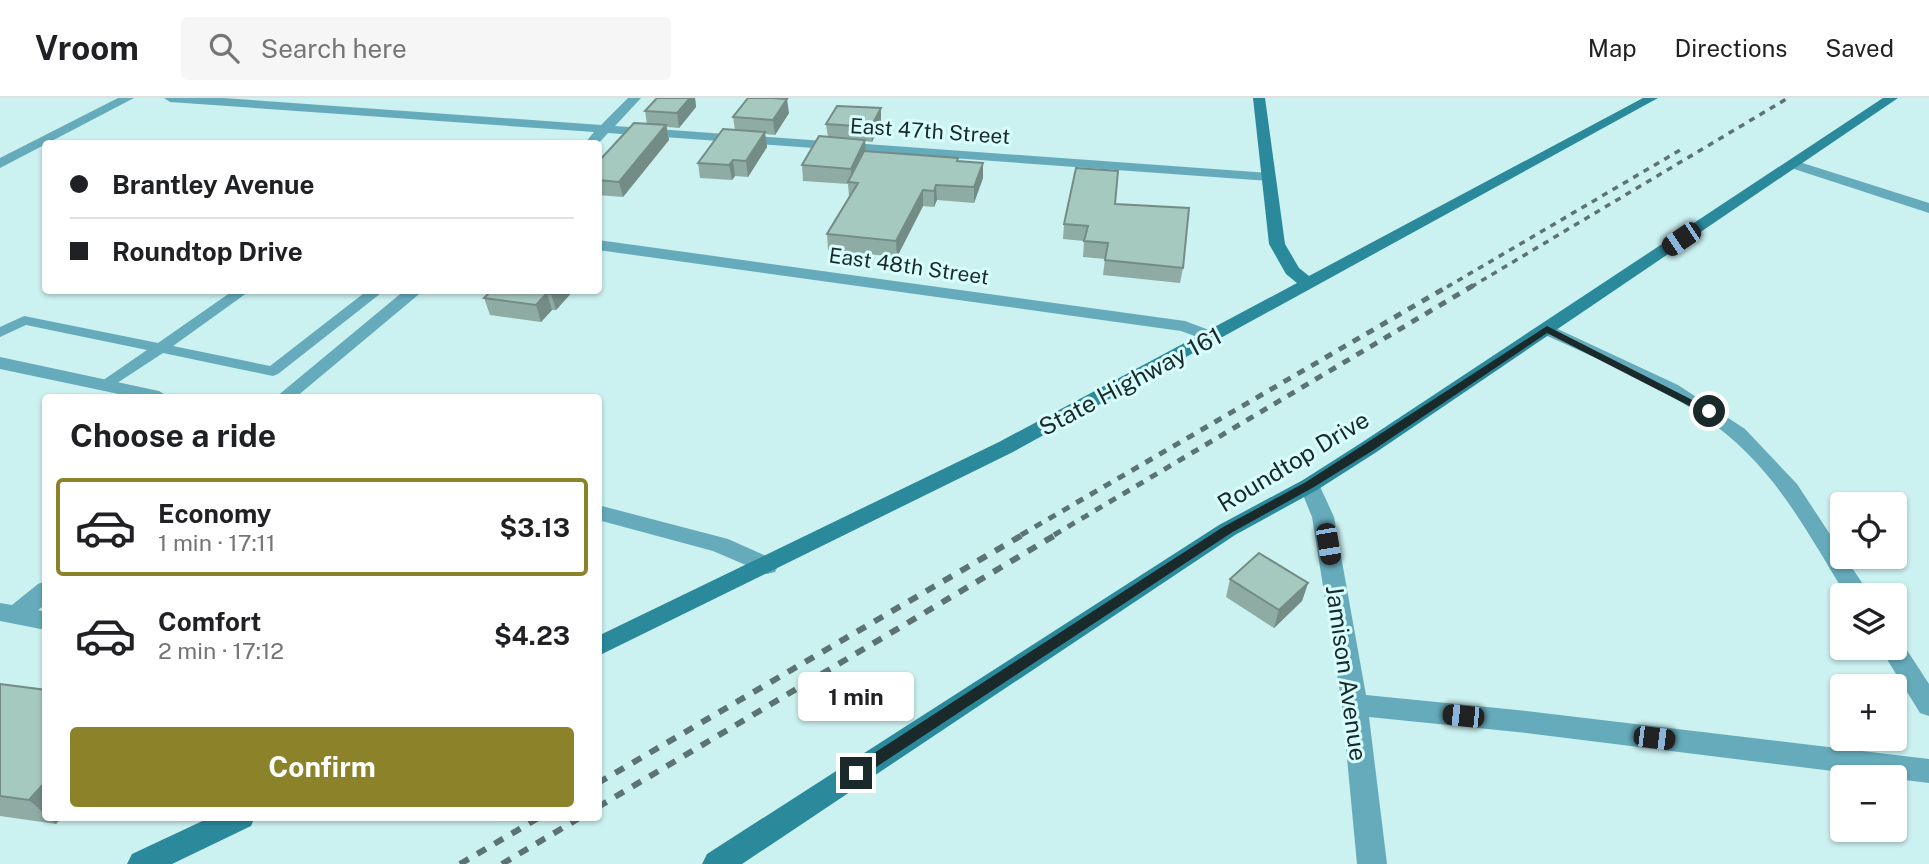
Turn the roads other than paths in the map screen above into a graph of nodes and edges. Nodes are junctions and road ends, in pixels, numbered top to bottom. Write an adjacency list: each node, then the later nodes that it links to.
1 (128, 98): 8 (street)
2 (170, 98): 7 (street, East 47th Street)
3 (635, 98): 7 (street)
4 (1259, 98): 13 (street)
5 (1653, 98): 16 (street, State Highway 161)
6 (1892, 98): 12 (street, Roundtop Drive)
7 (604, 130): 9 (street); 13 (street, East 47th Street)
8 (47, 140)
9 (594, 140)
10 (42, 142): 11 (street)
11 (0, 164)
12 (1793, 164): 14 (street); 20 (street, Roundtop Drive)
13 (1269, 177): 16 (street)
14 (1929, 208)
15 (602, 246): 22 (street, East 48th Street)
16 (1308, 284): 22 (street, State Highway 161)
17 (238, 294): 23 (lane)
18 (373, 294): 23 (lane)
19 (411, 294): 27 (street)
20 (1547, 329): 28 (street, Roundtop Drive); 31 (street)
21 (0, 333): 23 (lane)
22 (1211, 337): 30 (street, State Highway 161)
23 (160, 348): 25 (lane)
24 (0, 363): 25 (street)
25 (105, 386): 26 (street)
26 (144, 394)
27 (289, 394)
28 (1310, 485): 37 (street, Jamison Avenue); 42 (street, Roundtop Drive)
29 (602, 513): 30 (street)
30 (767, 566): 35 (street, State Highway 161)
31 (1850, 583)
32 (42, 592): 33 (street)
33 (9, 613): 34 (street)
34 (42, 620)
35 (602, 645)
36 (1900, 660): 38 (street)
37 (1355, 705): 39 (street); 43 (street, Jamison Avenue)
38 (1929, 705)
39 (1929, 771)
40 (233, 821): 41 (street)
41 (142, 864)
42 (717, 864)
43 (1372, 864)

